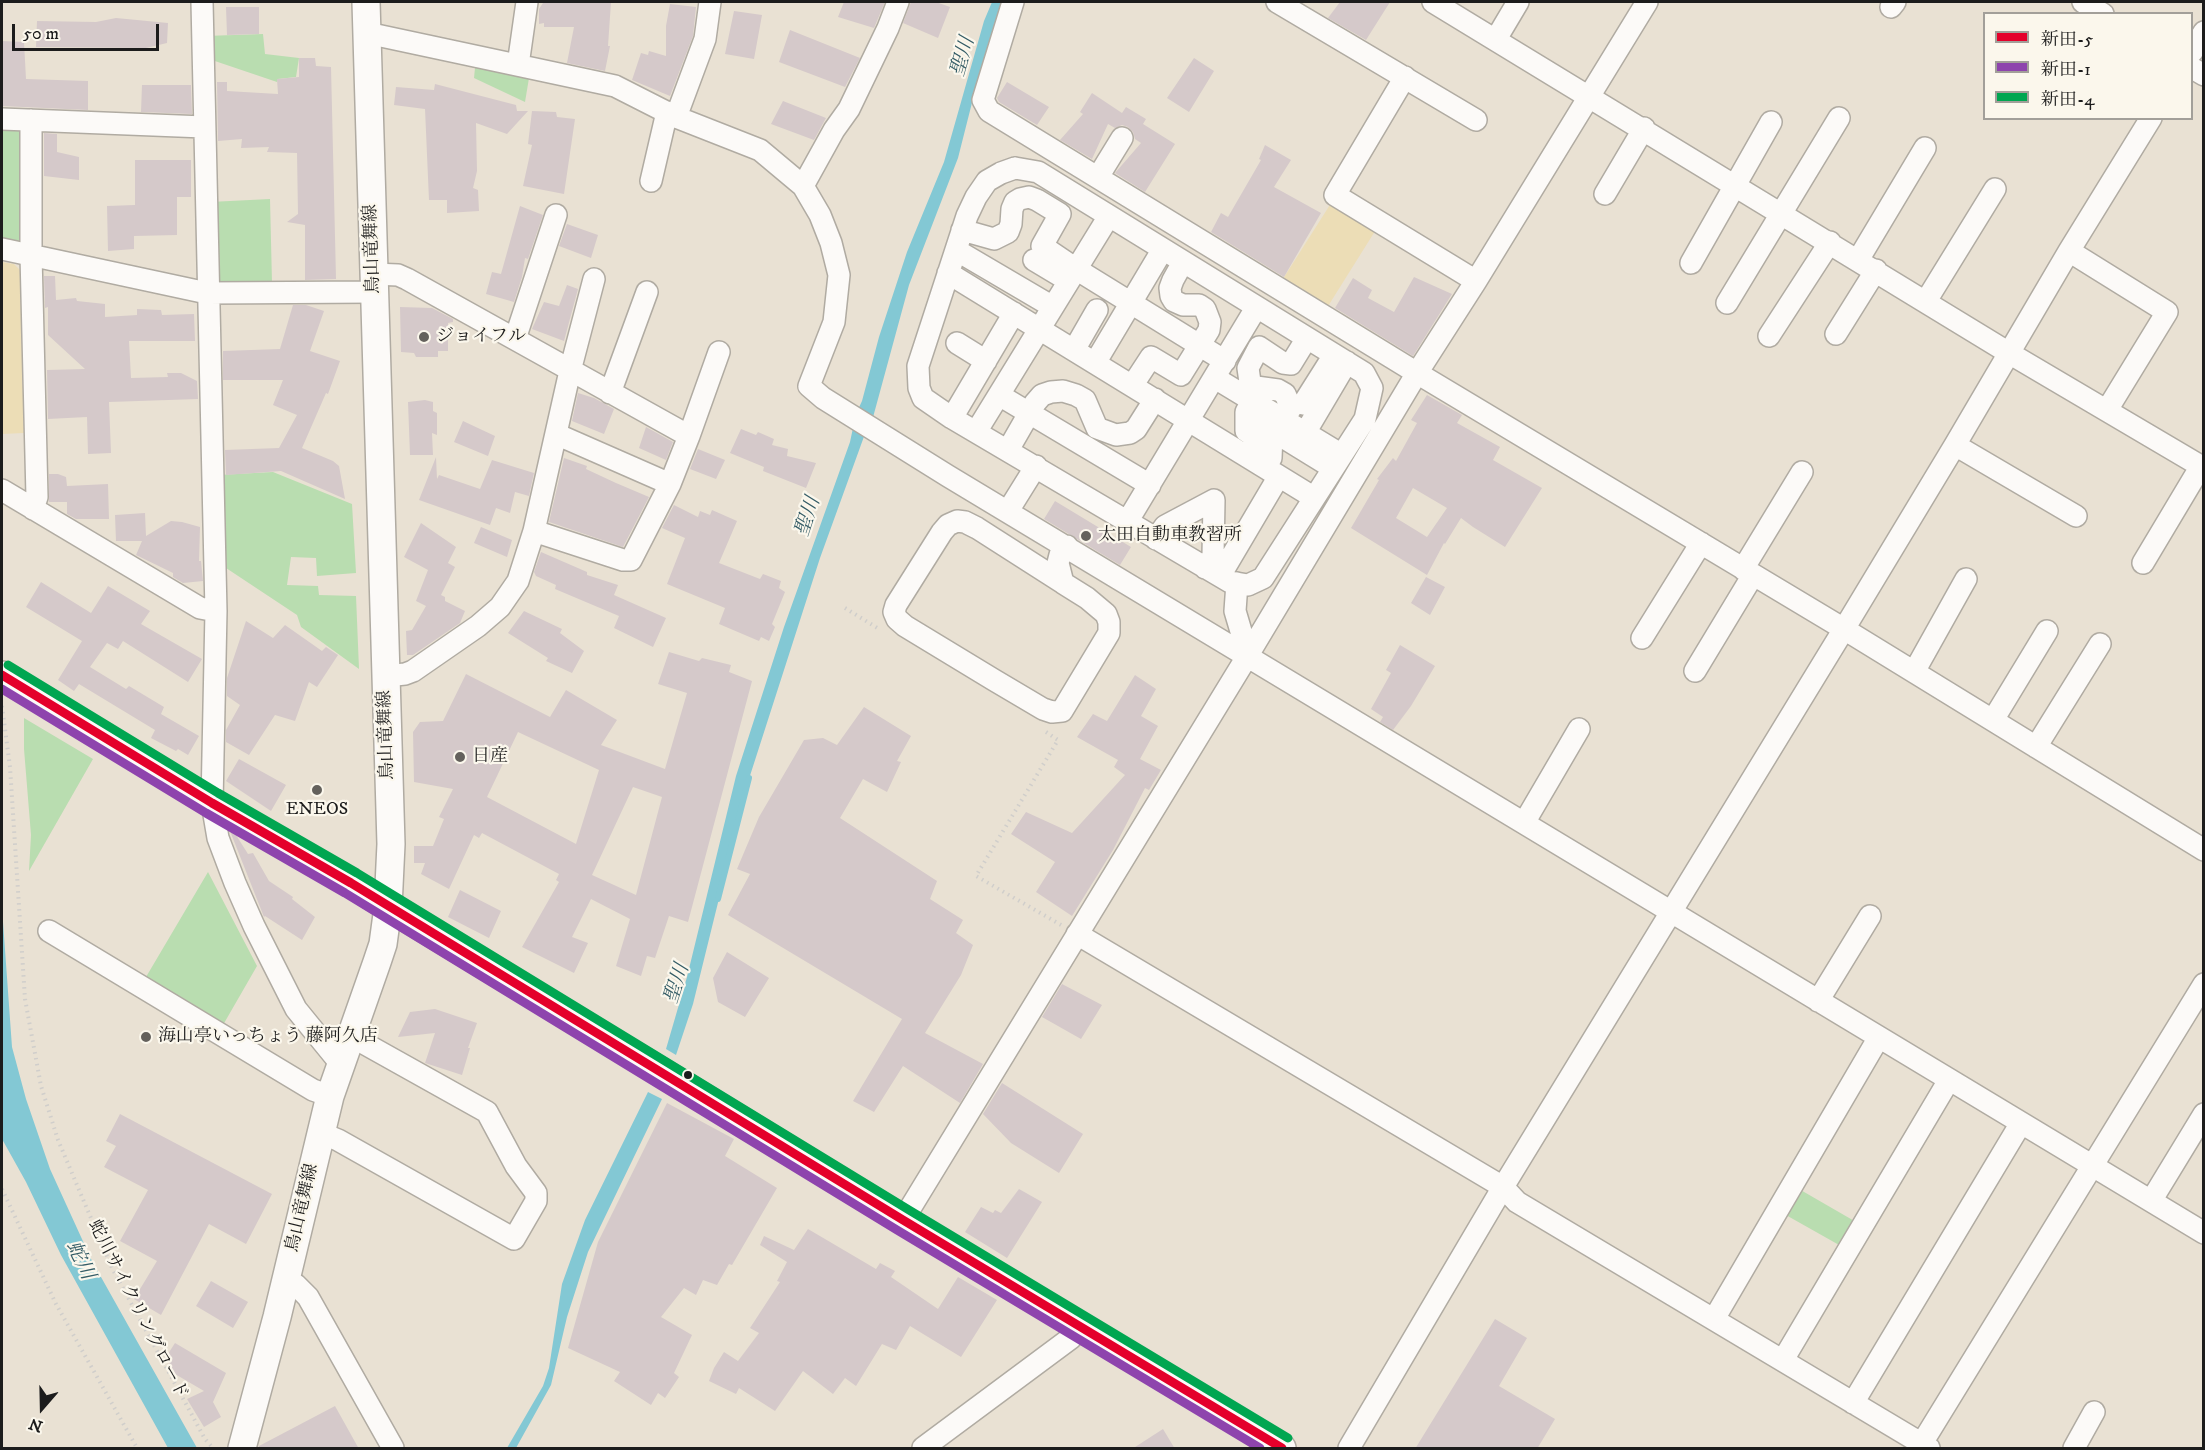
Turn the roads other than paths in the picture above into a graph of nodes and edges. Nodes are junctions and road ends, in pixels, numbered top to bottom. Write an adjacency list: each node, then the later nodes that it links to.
1 (202, 2): 27 (street)
2 (366, 2): 14 (main road, 鳥山竜舞線)
3 (527, 2): 17 (street)
4 (710, 2): 20 (street)
5 (898, 2): 34 (street)
6 (1013, 2): 31 (street)
7 (1277, 2): 18 (street)
8 (1433, 2): 15 (street)
9 (1518, 2): 15 (street)
10 (1647, 2): 19 (street)
11 (2083, 2): 12 (street)
12 (2100, 12)
13 (2204, 32): 16 (street)
14 (367, 33): 17 (street); 55 (main road, 鳥山竜舞線)
15 (1496, 39): 19 (street)
16 (2193, 50)
17 (518, 65): 20 (street)
18 (1404, 77): 24 (street); 54 (street)
19 (1589, 95): 28 (street); 54 (street)
20 (672, 114): 32 (street); 34 (street)
21 (1839, 118): 37 (street)
22 (2, 119): 23 (street)
23 (31, 120): 27 (street); 46 (street)
24 (1476, 120)
25 (2150, 120): 45 (street)
26 (1771, 122): 33 (street)
27 (204, 127): 57 (street)
28 (1644, 128): 33 (street); 36 (street)
29 (1122, 138): 31 (street)
30 (1925, 148): 49 (street)
31 (1098, 177): 80 (street)
32 (651, 181)
33 (1736, 185): 37 (street); 48 (street)
34 (804, 186): 108 (street)
35 (1995, 189): 58 (street)
36 (1605, 194)
37 (1782, 213): 41 (street); 60 (street)
38 (556, 215): 69 (street)
39 (1109, 216): 40 (street); 43 (street); 52 (street)
40 (962, 230): 44 (street); 52 (street)
41 (1830, 242): 49 (street); 67 (street)
42 (2, 249): 46 (street)
43 (1163, 249): 47 (street); 59 (street)
44 (956, 250): 51 (street); 61 (street)
45 (2069, 251): 74 (street); 87 (street)
46 (31, 255): 57 (street); 107 (street)
47 (1183, 262): 62 (street); 71 (street)
48 (1691, 263)
49 (1867, 265): 58 (street); 66 (street)
50 (1039, 268): 52 (street)
51 (948, 273): 63 (street); 89 (street)
52 (1072, 275): 59 (street); 61 (street)
53 (594, 279): 79 (street)
54 (1476, 281): 80 (street)
55 (374, 283): 57 (street); 69 (street); 129 (main road, 鳥山竜舞線)
56 (647, 292): 83 (street)
57 (207, 293): 120 (street)
58 (1926, 301): 74 (street)
59 (1131, 303): 71 (street); 77 (street)
60 (1727, 303)
61 (1053, 307): 65 (street)
62 (1256, 308): 68 (street); 78 (street)
63 (1014, 313): 65 (street); 76 (street)
64 (1087, 316): 72 (street)
65 (1039, 329): 72 (street); 84 (street)
66 (1836, 334)
67 (1770, 336)
68 (1307, 338): 75 (street); 91 (street)
69 (515, 339): 79 (street)
70 (957, 343): 76 (street)
71 (1199, 345): 78 (street); 81 (street)
72 (1074, 350): 77 (street)
73 (719, 352): 94 (street)
74 (2009, 353): 87 (street); 95 (street)
75 (1340, 359): 82 (street); 98 (street); 99 (street)
76 (986, 361): 89 (street)
77 (1095, 363): 81 (street)
78 (1220, 369): 86 (street); 90 (street)
79 (570, 371): 83 (street); 93 (street)
80 (1418, 373): 113 (street); 125 (street)
81 (1132, 386): 85 (street)
82 (1305, 390)
83 (610, 393): 94 (street)
84 (999, 395): 88 (street); 92 (street)
85 (1155, 399): 88 (street); 90 (street)
86 (1252, 401): 91 (street); 91 (street)
87 (2107, 411): 100 (street)
88 (1030, 413): 96 (street); 104 (street)
89 (952, 418): 92 (street)
90 (1190, 420): 97 (street); 104 (street)
91 (1279, 423): 98 (street)
92 (976, 432): 96 (street)
93 (555, 434): 103 (street); 111 (street)
94 (689, 436): 103 (street)
95 (1955, 445): 109 (street); 121 (street)
96 (1008, 450): 101 (street)
97 (1246, 456): 98 (street); 98 (street)
98 (1289, 458): 99 (street); 106 (street); 117 (street)
99 (1337, 461): 106 (street)
100 (2201, 462): 115 (street)
101 (1036, 466): 108 (street); 110 (street)
102 (1802, 472): 116 (street)
103 (670, 484): 111 (street)
104 (1150, 485): 110 (street)
105 (2, 490): 107 (street)
106 (1313, 497): 117 (street)
107 (33, 508): 120 (street)
108 (1008, 511): 114 (street)
109 (2076, 516)
110 (1127, 522): 112 (street)
111 (534, 531): 129 (street)
112 (1156, 539): 117 (street); 117 (street)
113 (1701, 543): 116 (street); 123 (street)
114 (1067, 546): 119 (street); 125 (street)
115 (2143, 563)
116 (1748, 572): 121 (street); 126 (street)
117 (1221, 576): 125 (street)
118 (1966, 579): 127 (street)
119 (1063, 583): 119 (street)
120 (216, 611): 133 (street)
121 (1844, 629): 127 (street); 137 (street)
122 (2047, 631): 130 (street)
123 (1642, 638)
124 (2100, 644): 132 (street)
125 (1248, 655): 134 (street); 140 (street)
126 (1695, 671)
127 (1914, 672): 130 (street)
128 (2, 675): 133 (main road)
129 (386, 676): 136 (main road, 鳥山竜舞線)
130 (1993, 720): 132 (street)
131 (1579, 729): 134 (street)
132 (2036, 747): 135 (street)
133 (212, 803): 136 (main road); 145 (street)
134 (1524, 823): 137 (street)
135 (2204, 850)
136 (388, 908): 143 (main road, 鳥山竜舞線); 154 (main road)
137 (1671, 912): 142 (street); 152 (street)
138 (1870, 916): 142 (street)
139 (49, 931): 147 (street)
140 (1077, 934): 152 (street); 154 (street)
141 (2204, 984): 151 (street)
142 (1818, 1001): 144 (street)
143 (351, 1036): 145 (main road, 鳥山竜舞線); 150 (street)
144 (1879, 1037): 146 (street); 157 (street)
145 (340, 1064): 147 (main road, 鳥山竜舞線)
146 (1949, 1080): 149 (street); 159 (street)
147 (330, 1096): 150 (main road, 鳥山竜舞線)
148 (2204, 1114): 153 (street)
149 (2021, 1123): 151 (street); 160 (street)
150 (321, 1133): 156 (main road, 鳥山竜舞線)
151 (2093, 1166): 153 (street); 162 (street)
152 (1503, 1187): 157 (street); 167 (street)
153 (2151, 1202): 155 (street)
154 (903, 1221): 158 (main road)
155 (2204, 1233)
156 (286, 1281): 163 (main road, 鳥山竜舞線); 164 (street)
157 (1714, 1319): 159 (street)
158 (1080, 1326): 165 (street); 166 (main road)
159 (1783, 1360): 160 (street)
160 (1853, 1403): 162 (street)
161 (2094, 1412): 168 (street)
162 (1923, 1447)
163 (243, 1449)
164 (393, 1449)
165 (923, 1449)
166 (1282, 1449)
167 (1349, 1449)
168 (2074, 1449)

